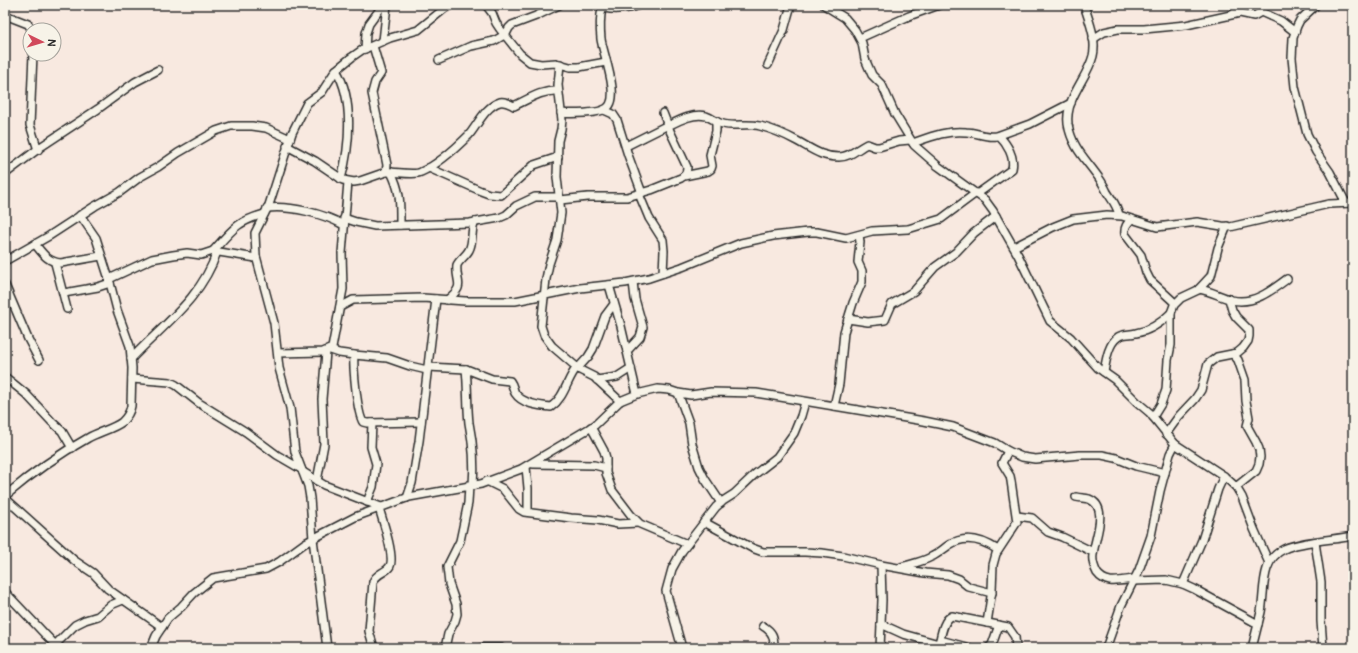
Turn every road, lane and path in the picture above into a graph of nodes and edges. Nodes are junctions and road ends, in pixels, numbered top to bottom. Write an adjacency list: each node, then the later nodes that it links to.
1 (383, 5): 23 (street)
2 (387, 5): 21 (street)
3 (451, 5): 21 (street)
4 (486, 5): 18 (street)
5 (559, 5): 18 (street)
6 (639, 5): 13 (street)
7 (791, 5): 28 (street)
8 (824, 5): 19 (street)
9 (939, 5): 19 (street)
10 (1084, 5): 20 (street)
11 (1238, 5): 14 (street)
12 (1316, 5): 17 (street)
13 (599, 7): 26 (street)
14 (1234, 14): 17 (street); 20 (street)
15 (5, 15): 16 (street)
16 (23, 22)
17 (1295, 32): 53 (street)
18 (505, 35): 24 (street); 27 (street)
19 (860, 38): 39 (street)
20 (1093, 39): 32 (street)
21 (383, 41): 22 (street)
22 (373, 46): 23 (street); 45 (street)
23 (365, 49): 30 (street)
24 (439, 60)
25 (32, 62): 42 (street)
26 (606, 62): 27 (street); 33 (street)
27 (560, 64): 31 (street)
28 (768, 65)
29 (158, 70): 42 (street)
30 (336, 70): 40 (street); 48 (street)
31 (558, 91): 34 (street); 44 (street)
32 (1071, 103): 38 (street); 56 (street)
33 (604, 110): 34 (street); 41 (street)
34 (561, 113): 43 (street)
35 (663, 113): 37 (street)
36 (716, 121): 37 (street); 39 (street); 47 (street)
37 (668, 125): 41 (street); 47 (street)
38 (999, 136): 39 (street); 51 (street)
39 (911, 141): 51 (street)
40 (289, 142): 48 (street); 54 (street); 55 (street)
41 (626, 146): 50 (street)
42 (38, 150): 46 (street)
43 (558, 157): 44 (street); 52 (street)
44 (430, 168): 45 (street)
45 (388, 172): 49 (street); 61 (street)
46 (5, 174)
47 (684, 176): 50 (street)
48 (341, 179): 49 (street)
49 (348, 182): 59 (street)
50 (640, 194): 52 (street); 71 (street)
51 (976, 194): 57 (street); 63 (street)
52 (560, 198): 60 (street); 79 (street)
53 (1349, 203): 62 (street)
54 (266, 211): 59 (street); 66 (street); 68 (street)
55 (80, 215): 64 (street); 67 (street)
56 (1120, 215): 58 (street); 65 (street)
57 (996, 216): 65 (street); 88 (street)
58 (1132, 219): 62 (street); 83 (street)
59 (344, 222): 61 (street); 85 (street)
60 (475, 222): 61 (street); 82 (street)
61 (400, 225)
62 (1227, 226): 77 (street)
63 (859, 235): 71 (street); 88 (street)
64 (35, 244): 69 (street); 70 (street)
65 (1014, 247): 100 (street)
66 (215, 252): 68 (street); 73 (street); 94 (street)
67 (101, 256): 70 (street); 73 (street)
68 (256, 258): 91 (street)
69 (5, 261)
70 (55, 263): 78 (street)
71 (663, 273): 74 (street)
72 (1287, 279): 81 (street)
73 (110, 281): 78 (street); 94 (street)
74 (633, 282): 76 (street); 90 (street)
75 (5, 285): 95 (street)
76 (609, 285): 79 (street); 84 (street)
77 (1199, 288): 81 (street); 83 (street)
78 (64, 293): 86 (street)
79 (544, 296): 82 (street); 96 (street)
80 (436, 299): 82 (street); 85 (street); 98 (street)
81 (1229, 299): 92 (street)
82 (447, 300)
83 (1175, 303): 87 (street)
84 (614, 304): 90 (street); 96 (street)
85 (340, 307): 89 (street)
86 (67, 309)
87 (1172, 313): 100 (street); 109 (street)
88 (848, 319): 108 (street)
89 (328, 351): 91 (street); 93 (street); 122 (street)
90 (627, 351): 97 (street)
91 (278, 353): 119 (street)
92 (1233, 354): 113 (street); 125 (street)
93 (354, 355): 98 (street); 111 (street)
94 (131, 359): 102 (street)
95 (39, 360)
96 (577, 368): 99 (street); 103 (street)
97 (631, 368): 103 (street); 105 (street)
98 (428, 369): 99 (street); 110 (street)
99 (466, 370): 124 (street)
100 (1104, 372): 109 (street)
101 (5, 377): 115 (street)
102 (132, 379): 115 (street); 119 (street)
103 (597, 380): 106 (street)
104 (678, 393): 105 (street); 107 (street); 130 (street)
105 (637, 394): 106 (street)
106 (620, 402): 112 (street)
107 (805, 402): 108 (street); 130 (street)
108 (834, 406): 116 (street)
109 (1153, 417): 113 (street)
110 (421, 422): 111 (street); 128 (street)
111 (372, 423): 129 (street)
112 (591, 427): 117 (street); 118 (street)
113 (1166, 434): 114 (street)
114 (1175, 444): 120 (street); 121 (street)
115 (72, 448): 126 (street)
116 (1008, 451): 120 (street); 133 (street)
117 (529, 465): 118 (street); 123 (street); 132 (street)
118 (606, 468): 134 (street)
119 (302, 471): 122 (street); 137 (street)
120 (1165, 473): 145 (street)
121 (1224, 476): 125 (street); 146 (street)
122 (317, 481): 129 (street)
123 (487, 482): 124 (street); 132 (street)
124 (471, 485): 128 (street); 161 (street)
125 (1236, 487): 142 (street)
126 (5, 497): 149 (street)
127 (1076, 497): 141 (street)
128 (407, 498): 131 (street)
129 (367, 502): 131 (street)
130 (721, 502): 135 (street)
131 (380, 508): 137 (street); 160 (street)
132 (528, 512): 134 (street)
133 (1017, 516): 140 (street); 141 (street)
134 (638, 522): 139 (street)
135 (704, 522): 139 (street); 143 (street)
136 (1353, 536): 138 (street)
137 (313, 539): 155 (street); 159 (street)
138 (1315, 542): 142 (street); 172 (street)
139 (687, 544): 164 (street)
140 (998, 550): 144 (street); 147 (street)
141 (1093, 552): 145 (street)
142 (1269, 562): 152 (street)
143 (881, 565): 144 (street); 151 (street)
144 (898, 568): 147 (street)
145 (1133, 580): 146 (street); 170 (street)
146 (1183, 584): 152 (street)
147 (992, 593): 150 (street)
148 (6, 596): 157 (street)
149 (123, 600): 155 (street); 157 (street)
150 (987, 623): 153 (street); 156 (street)
151 (881, 624): 156 (street); 166 (street)
152 (1258, 624): 171 (street)
153 (999, 625): 168 (street); 169 (street)
154 (763, 626): 165 (street)
155 (162, 627): 158 (street)
156 (939, 644): 167 (street)
157 (56, 646)
158 (152, 648)
159 (327, 648)
160 (374, 648)
161 (445, 648)
162 (481, 648): 163 (street)
163 (501, 648)
164 (682, 648)
165 (774, 648)
166 (880, 648)
167 (970, 648)
168 (988, 648)
169 (1016, 648)
170 (1106, 648)
171 (1252, 648)
172 (1323, 648)

